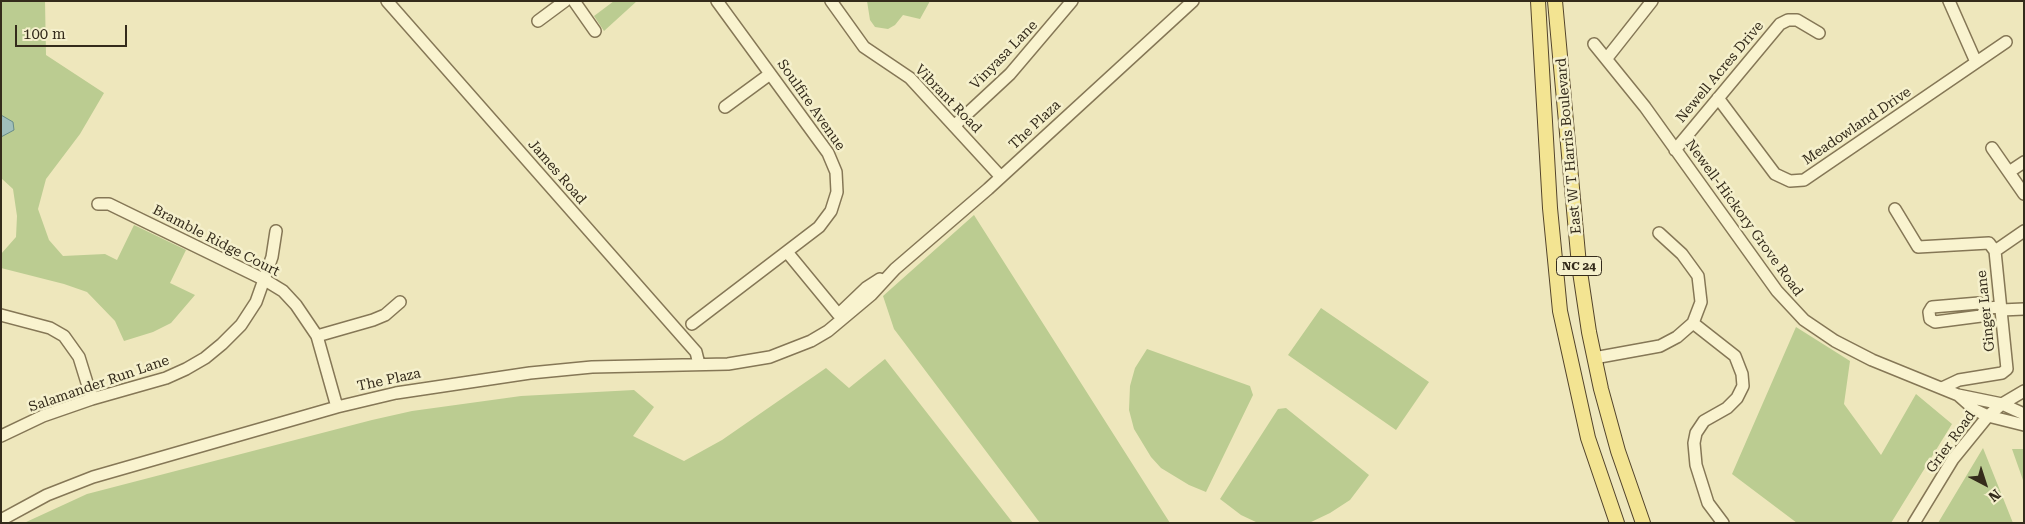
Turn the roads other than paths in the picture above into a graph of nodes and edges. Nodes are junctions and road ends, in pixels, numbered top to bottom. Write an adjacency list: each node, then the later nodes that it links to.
1 (565, 1): 12 (street)
2 (574, 1): 13 (street)
3 (717, 1): 19 (street, Soulfire Avenue)
4 (831, 1): 22 (street, Vibrant Road)
5 (1072, 1): 22 (street, Vinyasa Lane)
6 (1193, 1): 27 (street, The Plaza)
7 (1538, 1): 61 (main road, East W T Harris Boulevard / NC 24)
8 (1555, 1): 48 (main road, East W T Harris Boulevard / NC 24)
9 (1652, 1): 17 (street)
10 (1949, 1): 18 (street)
11 (390, 2): 49 (street, James Road)
12 (538, 21)
13 (595, 31)
14 (1819, 33): 20 (street, Newell Acres Drive)
15 (2006, 42): 18 (street, Meadowland Drive)
16 (1594, 44): 17 (street, Newell-Hickory Grove Road)
17 (1607, 58): 24 (street, Newell-Hickory Grove Road)
18 (1976, 62): 20 (street, Meadowland Drive)
19 (770, 74): 21 (street); 35 (street, Soulfire Avenue)
20 (1718, 98): 24 (street, Newell Acres Drive)
21 (725, 107)
22 (954, 126): 27 (street, Vibrant Road)
23 (1992, 148): 26 (street)
24 (1675, 150): 50 (street, Newell-Hickory Grove Road)
25 (2024, 162): 26 (street)
26 (2009, 172): 28 (street)
27 (1000, 177): 36 (street, The Plaza)
28 (2024, 194)
29 (98, 204): 37 (street, Bramble Ridge Court)
30 (1895, 209): 34 (street)
31 (276, 231): 37 (street, Salamander Run Lane)
32 (2024, 231): 34 (street, Ginger Lane)
33 (1659, 233): 44 (street)
34 (1995, 251): 40 (street, Ginger Lane)
35 (786, 252): 42 (street); 45 (street, Soulfire Avenue)
36 (895, 269): 42 (street, The Plaza); 47 (street, The Plaza)
37 (265, 280): 46 (street, Bramble Ridge Court); 53 (street, Salamander Run Lane)
38 (400, 302): 46 (street)
39 (1987, 308): 40 (street)
40 (2001, 309): 41 (street); 50 (street, Ginger Lane)
41 (2024, 309)
42 (838, 314): 47 (street, The Plaza)
43 (1, 315): 53 (street)
44 (1693, 323): 48 (street); 63 (street)
45 (692, 324)
46 (317, 336): 55 (street, Bramble Ridge Court)
47 (799, 346): 49 (street, The Plaza)
48 (1594, 358): 62 (main road, East W T Harris Boulevard / NC 24)
49 (699, 364): 55 (street, The Plaza)
50 (1942, 388): 52 (street, Newell-Hickory Grove Road)
51 (2024, 391): 54 (street, Grier Road)
52 (1958, 395): 54 (street, Newell-Hickory Grove Road); 57 (street, Newell-Hickory Grove Road)
53 (92, 399): 59 (street, Salamander Run Lane)
54 (2002, 404): 56 (street, Newell-Hickory Grove Road); 57 (street, Grier Road)
55 (337, 407): 60 (street, The Plaza)
56 (2024, 414)
57 (1988, 416): 58 (street, Newell-Hickory Grove Road); 64 (street, Grier Road)
58 (2024, 425)
59 (1, 436)
60 (1, 520)
61 (1617, 523)
62 (1643, 523)
63 (1723, 523)
64 (1914, 523)

